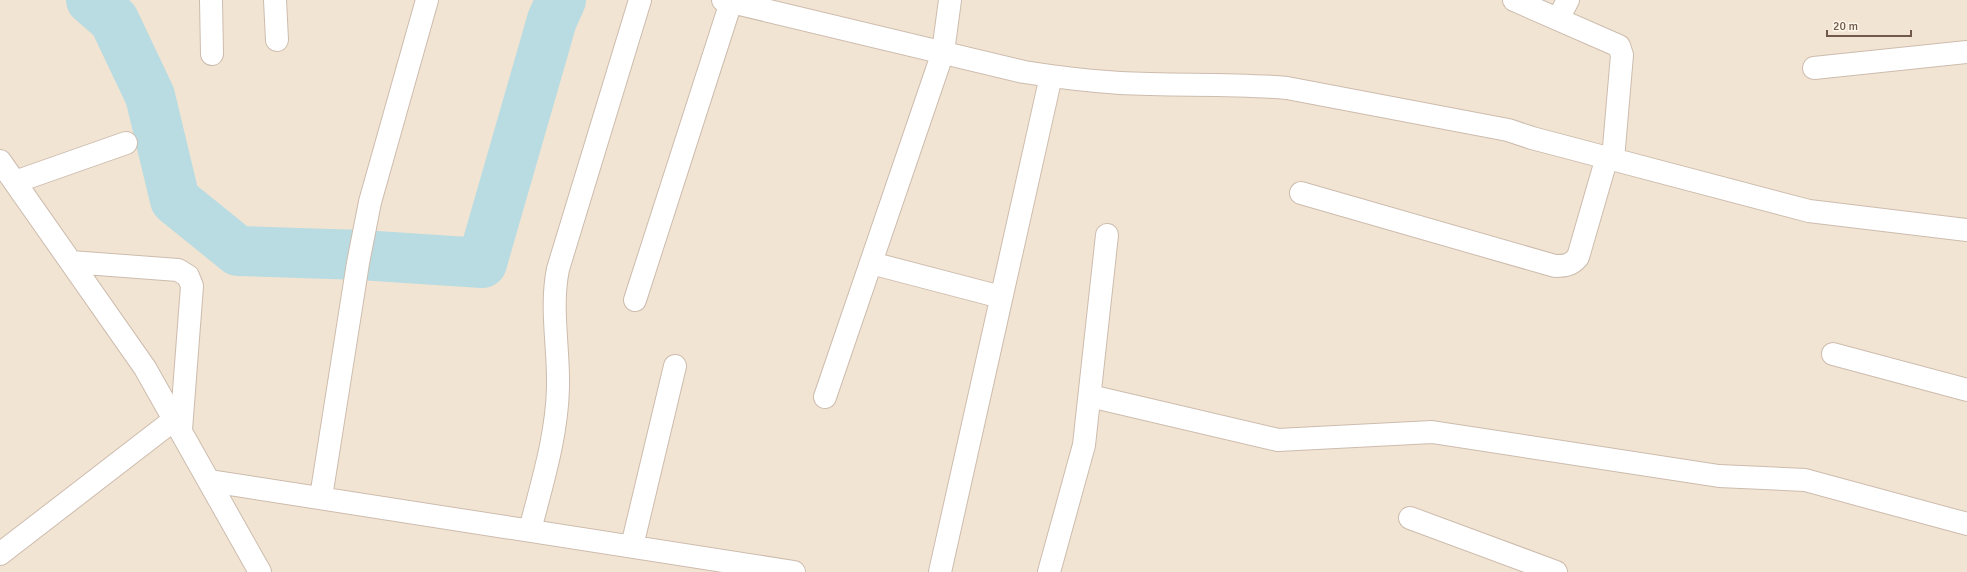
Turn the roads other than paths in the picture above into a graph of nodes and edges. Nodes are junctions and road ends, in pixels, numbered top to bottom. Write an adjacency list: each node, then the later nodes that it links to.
1 (211, 0): 13 (street)
2 (275, 0): 10 (street)
3 (427, 0): 34 (street)
4 (640, 0): 37 (street)
5 (950, 0): 11 (street)
6 (1514, 0): 9 (street)
7 (1568, 0): 9 (street)
8 (727, 1): 11 (street); 26 (street)
9 (1558, 19): 17 (street)
10 (277, 40)
11 (943, 52): 15 (street); 24 (street)
12 (1967, 52): 14 (street)
13 (212, 54)
14 (1814, 68)
15 (1051, 76): 17 (street); 25 (street)
16 (126, 143): 19 (street)
17 (1610, 158): 20 (street); 21 (street)
18 (0, 161): 19 (street)
19 (14, 182): 23 (street)
20 (1301, 193)
21 (1967, 230)
22 (1107, 234): 30 (street)
23 (71, 262): 32 (street); 32 (street)
24 (871, 262): 25 (street); 31 (street)
25 (1001, 297): 42 (street)
26 (635, 300)
27 (1833, 354): 29 (street)
28 (675, 366): 38 (street)
29 (1967, 390)
30 (1090, 396): 36 (street); 43 (street)
31 (825, 397)
32 (178, 424): 33 (street); 39 (street)
33 (210, 481): 34 (street); 40 (street)
34 (321, 497): 37 (street)
35 (1410, 518): 44 (street)
36 (1967, 524)
37 (530, 530): 38 (street)
38 (632, 546): 41 (street)
39 (0, 554)
40 (260, 572)
41 (794, 572)
42 (940, 572)
43 (1048, 572)
44 (1556, 572)

